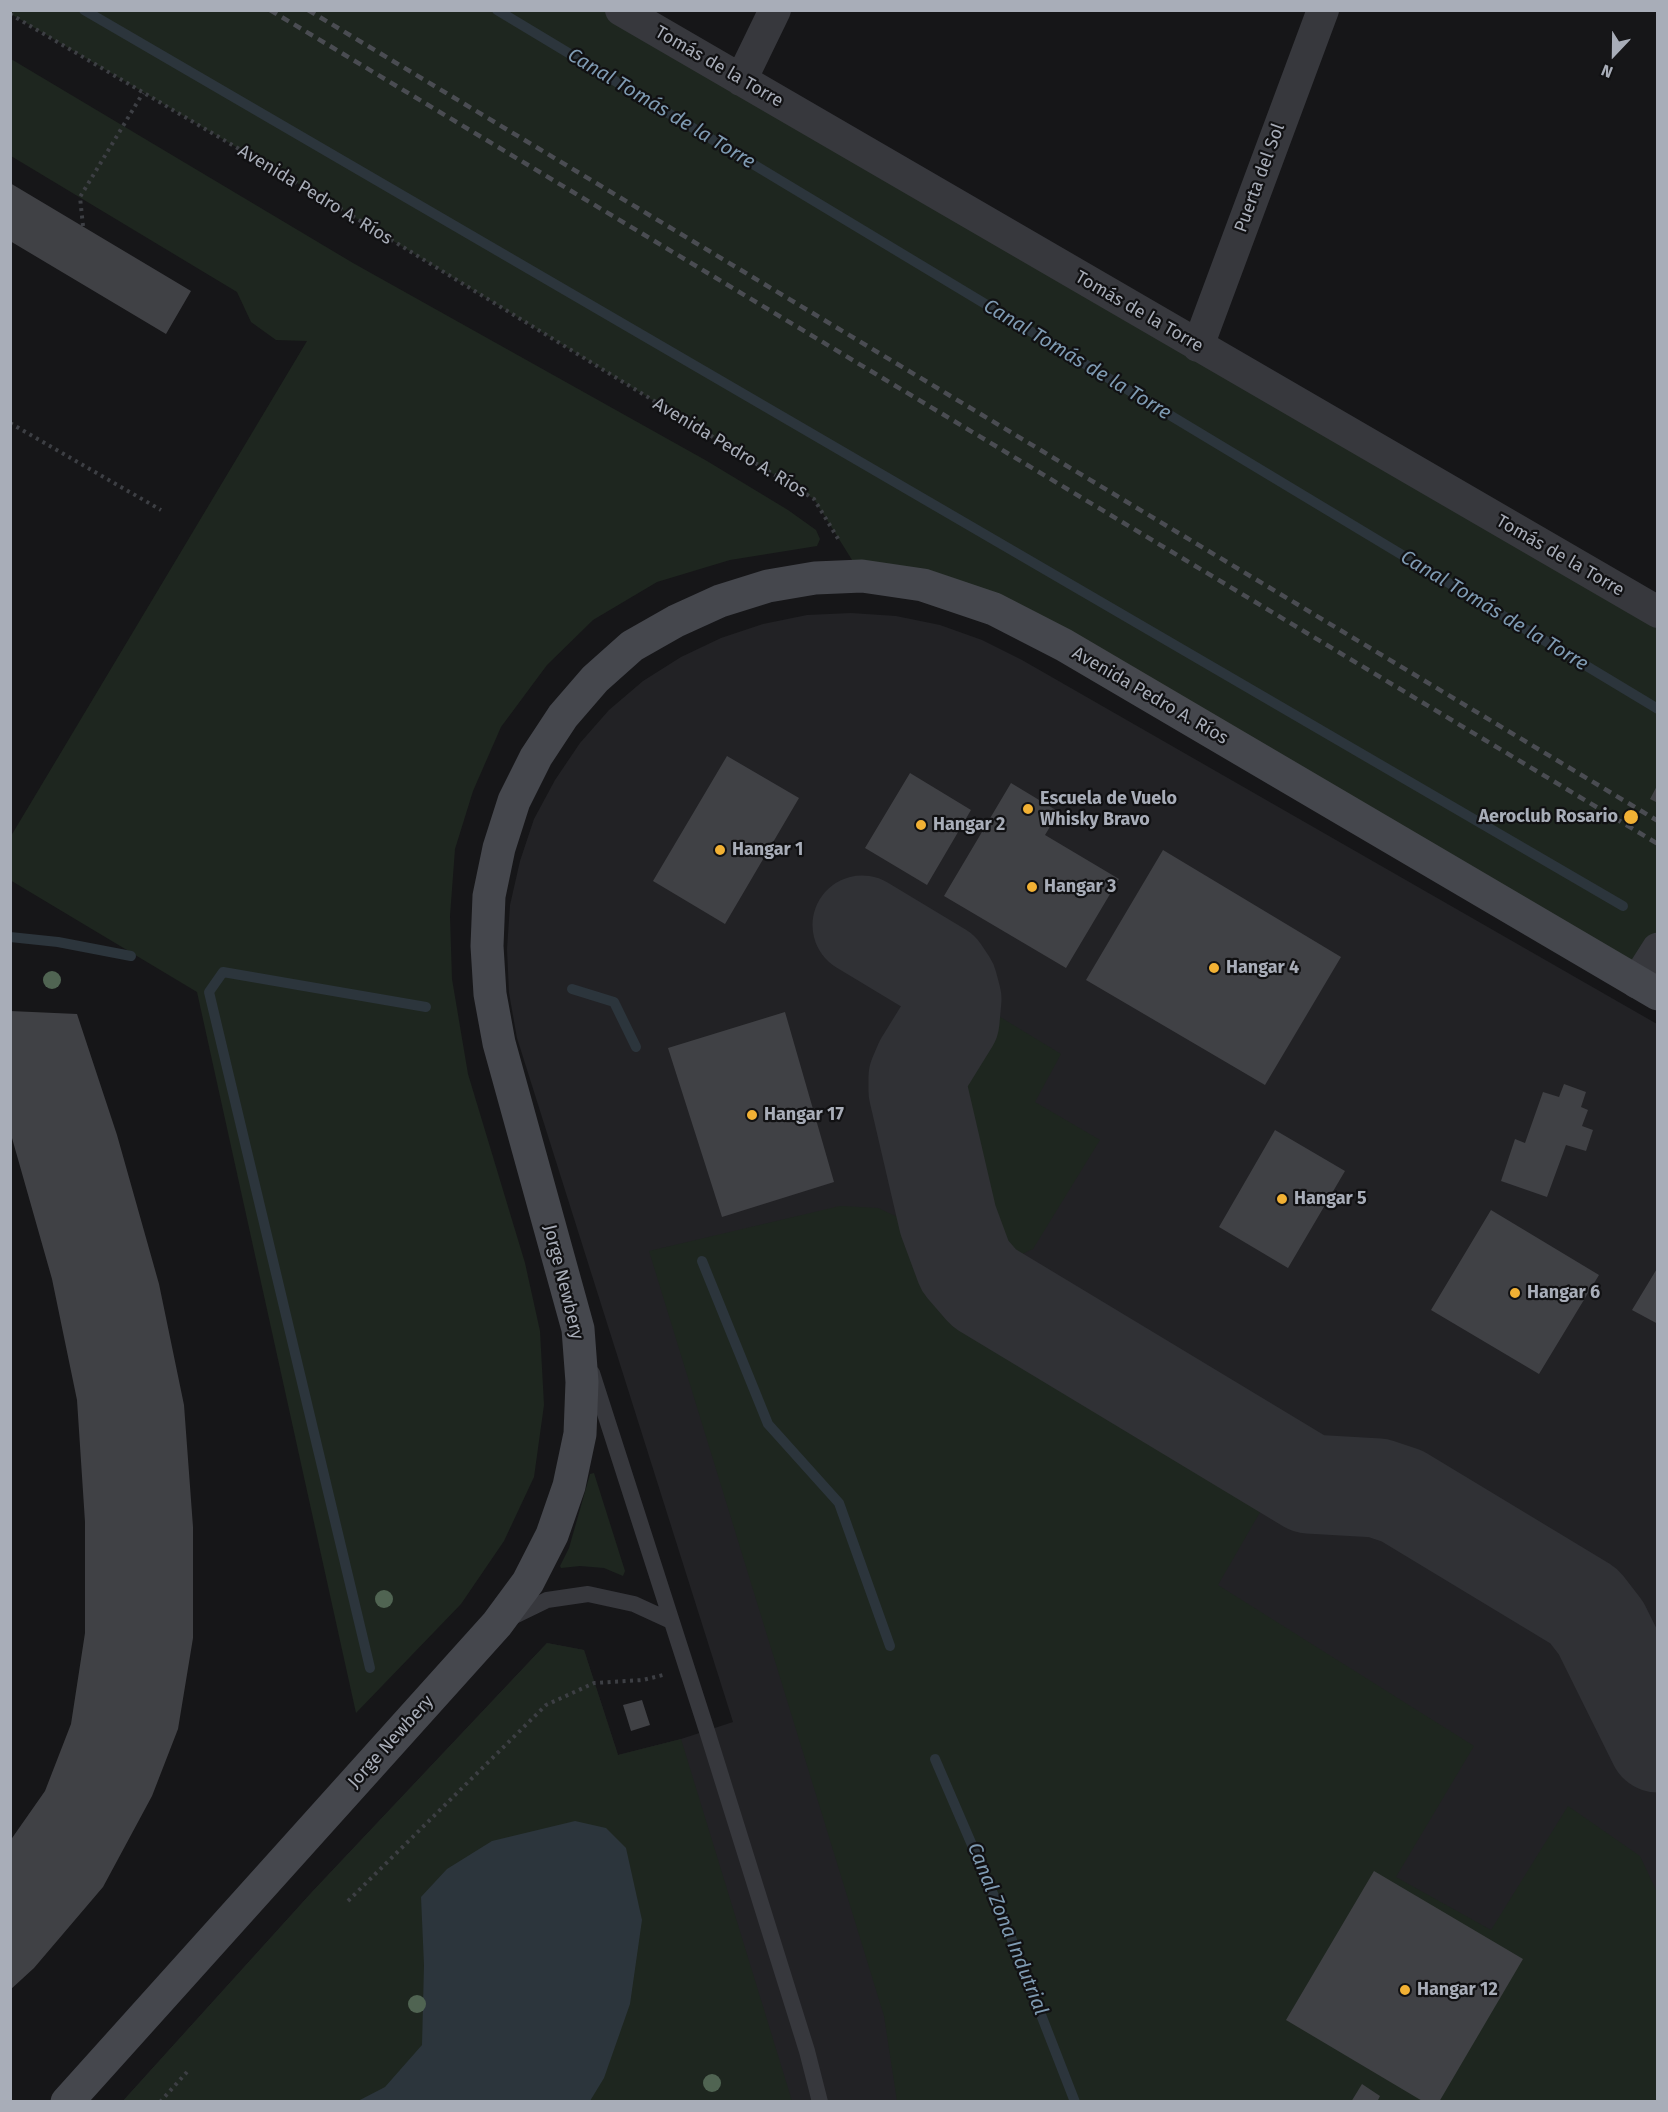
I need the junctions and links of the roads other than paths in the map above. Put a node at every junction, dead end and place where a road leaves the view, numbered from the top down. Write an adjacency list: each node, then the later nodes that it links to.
1 (621, 10): 4 (street, Tomás de la Torre)
2 (775, 10): 4 (street)
3 (1323, 10): 5 (street, Puerta del Sol)
4 (741, 80): 5 (street, Tomás de la Torre)
5 (1198, 346): 7 (street, Tomás de la Torre)
6 (862, 576): 9 (main road, Avenida Pedro A. Ríos); 10 (main road, Jorge Newbery)
7 (1658, 612)
8 (1658, 949): 9 (street)
9 (1647, 988)
10 (578, 1329): 11 (lane); 12 (main road, Jorge Newbery)
11 (671, 1621): 12 (lane); 14 (lane)
12 (496, 1624): 13 (main road, Jorge Newbery)
13 (66, 2102)
14 (820, 2102)

